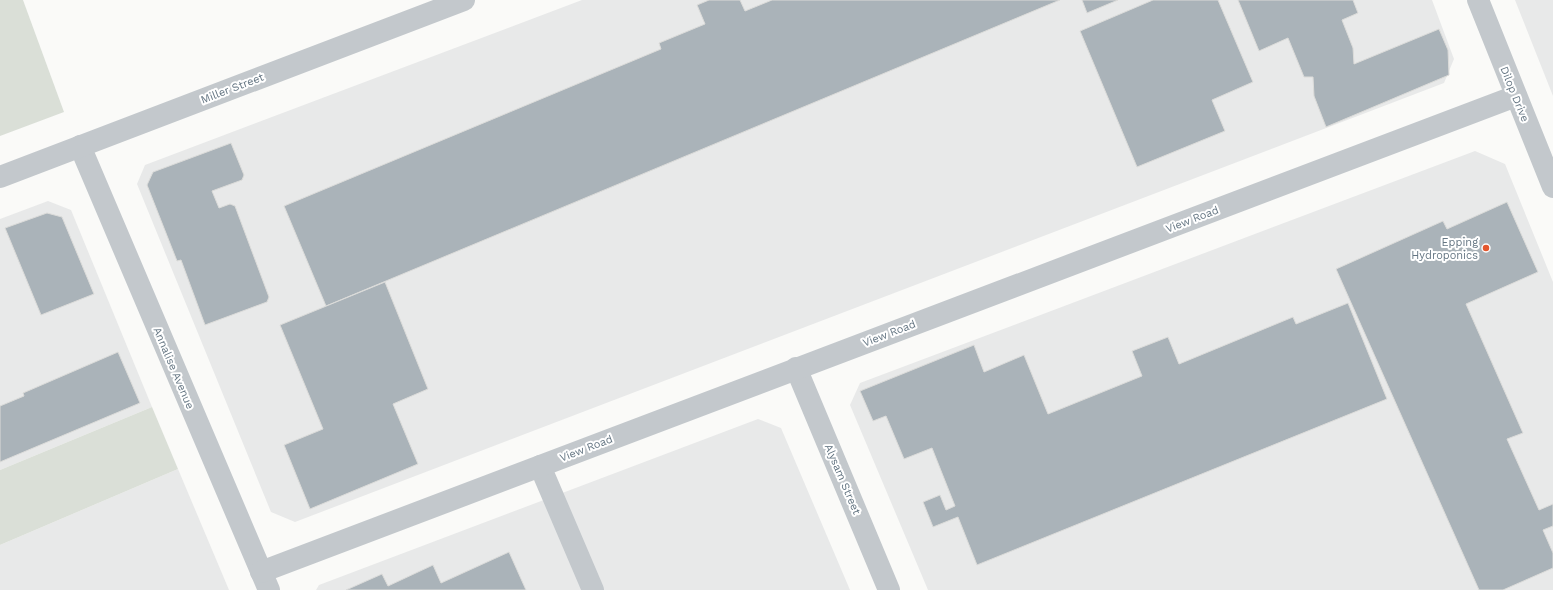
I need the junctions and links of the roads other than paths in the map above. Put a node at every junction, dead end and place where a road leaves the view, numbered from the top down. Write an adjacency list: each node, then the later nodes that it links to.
1 (464, 0): 4 (street, Miller Street)
2 (1478, 0): 3 (street, Dilop Drive)
3 (1516, 96): 6 (street, Dilop Drive); 7 (street, View Road)
4 (80, 146): 5 (street, Miller Street); 9 (street, Annalise Avenue)
5 (0, 177)
6 (1553, 187)
7 (796, 368): 8 (street, View Road); 11 (street, Alysam Street)
8 (540, 466): 9 (street, View Road); 10 (street)
9 (265, 581)
10 (593, 590)
11 (889, 590)

